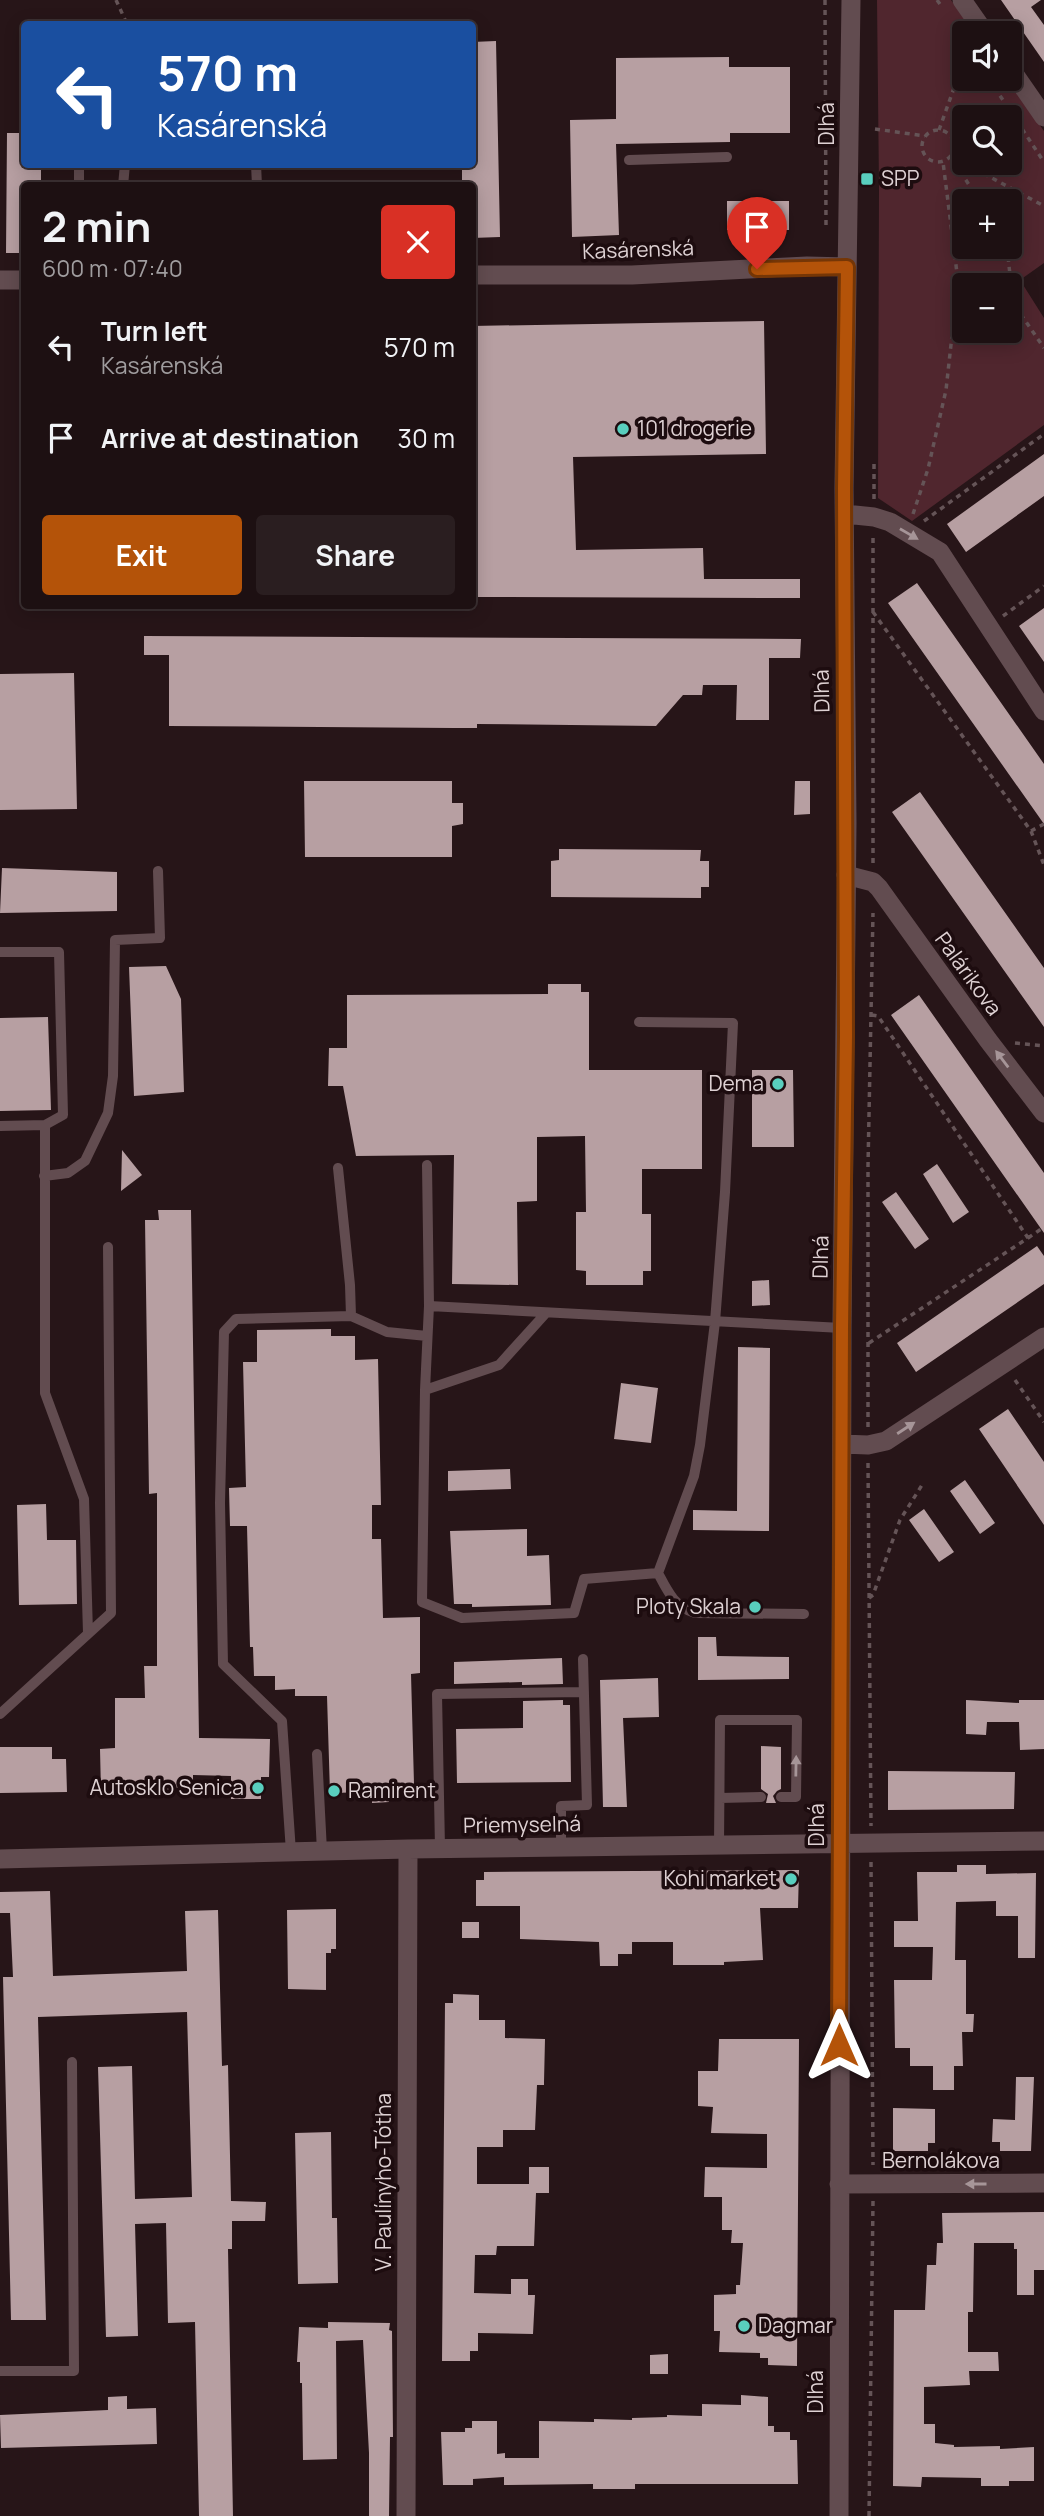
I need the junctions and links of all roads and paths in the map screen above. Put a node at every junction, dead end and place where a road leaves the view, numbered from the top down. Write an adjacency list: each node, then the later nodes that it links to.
1 (116, 0): 5 (path)
2 (825, 0): 21 (path)
3 (851, 0): 23 (street, Dlhá)
4 (962, 0): 6 (street)
5 (126, 21)
6 (977, 21)
7 (1022, 85): 10 (street)
8 (953, 91): 12 (path)
9 (997, 91): 18 (path)
10 (1044, 117)
11 (876, 129): 13 (path)
12 (939, 130): 13 (path); 14 (path)
13 (925, 136): 17 (path)
14 (951, 156): 17 (path); 19 (path); 20 (path)
15 (727, 158): 16 (lane)
16 (629, 160)
17 (943, 162): 32 (path)
18 (1044, 162)
19 (972, 189)
20 (1044, 206)
21 (826, 226)
22 (1008, 259): 27 (path)
23 (847, 267): 24 (street, Kasárenská); 30 (street, Dlhá)
24 (476, 275)
25 (0, 280): 26 (street)
26 (21, 280)
27 (1044, 348)
28 (1044, 434): 32 (path)
29 (874, 460): 31 (path)
30 (845, 514): 31 (street); 41 (street, Dlhá)
31 (874, 517): 32 (street); 34 (path)
32 (907, 533): 35 (street, one-way to 35)
33 (1044, 586): 35 (path)
34 (872, 610): 38 (path); 42 (path)
35 (990, 626): 36 (street)
36 (1044, 711)
37 (1044, 824): 38 (path)
38 (1031, 831): 39 (path)
39 (1044, 865)
40 (158, 871): 51 (lane)
41 (846, 875): 42 (street); 59 (street, Dlhá)
42 (873, 883): 44 (path); 46 (street, Palárikova, one-way to 42)
43 (0, 952): 47 (lane)
44 (872, 1015): 53 (path); 62 (path)
45 (639, 1023): 58 (lane)
46 (1044, 1113)
47 (44, 1125): 48 (lane); 51 (lane)
48 (0, 1126)
49 (427, 1165): 55 (lane)
50 (338, 1168): 57 (lane)
51 (44, 1176): 72 (lane)
52 (1044, 1227): 53 (path)
53 (1028, 1238): 62 (path)
54 (108, 1247): 72 (lane)
55 (429, 1306): 56 (lane); 60 (lane)
56 (546, 1313): 58 (lane); 64 (lane)
57 (351, 1316): 60 (lane); 88 (lane)
58 (715, 1322): 59 (lane); 69 (lane)
59 (842, 1328): 66 (street, Dlhá)
60 (427, 1336): 64 (lane)
61 (1044, 1337): 63 (street)
62 (869, 1343): 67 (path)
63 (1004, 1363): 65 (path); 67 (street, one-way to 63)
64 (425, 1390): 69 (lane)
65 (1044, 1422)
66 (842, 1444): 67 (street); 81 (street, Dlhá)
67 (868, 1445): 70 (path)
68 (922, 1485): 70 (path)
69 (658, 1573): 71 (lane)
70 (869, 1598): 82 (path)
71 (804, 1614)
72 (88, 1633): 75 (lane)
73 (583, 1659): 74 (lane)
74 (584, 1692): 84 (lane); 85 (lane)
75 (0, 1714)
76 (317, 1754): 87 (lane)
77 (761, 1797): 79 (lane)
78 (781, 1797): 79 (lane, one-way to 79)
79 (720, 1798): 83 (lane)
80 (1044, 1841): 82 (street, Priemyselná)
81 (840, 1844): 82 (street, Priemyselná); 83 (street, Priemyselná); 92 (street, Dlhá)
82 (871, 1844): 93 (path)
83 (719, 1846): 84 (street, Priemyselná)
84 (561, 1847): 85 (street, Priemyselná)
85 (440, 1848): 86 (street, Priemyselná)
86 (408, 1849): 87 (street, Priemyselná); 95 (street, V. Paulínyho-Tótha)
87 (322, 1851): 88 (street, Priemyselná)
88 (291, 1852): 89 (street, Priemyselná)
89 (0, 1859)
90 (72, 2062): 94 (lane)
91 (1044, 2183): 93 (street, Bernolákova, one-way to 93)
92 (839, 2184): 93 (street, Bernolákova); 96 (street, Dlhá)
93 (873, 2184): 97 (path)
94 (0, 2371)
95 (406, 2516)
96 (839, 2516)
97 (869, 2516)

